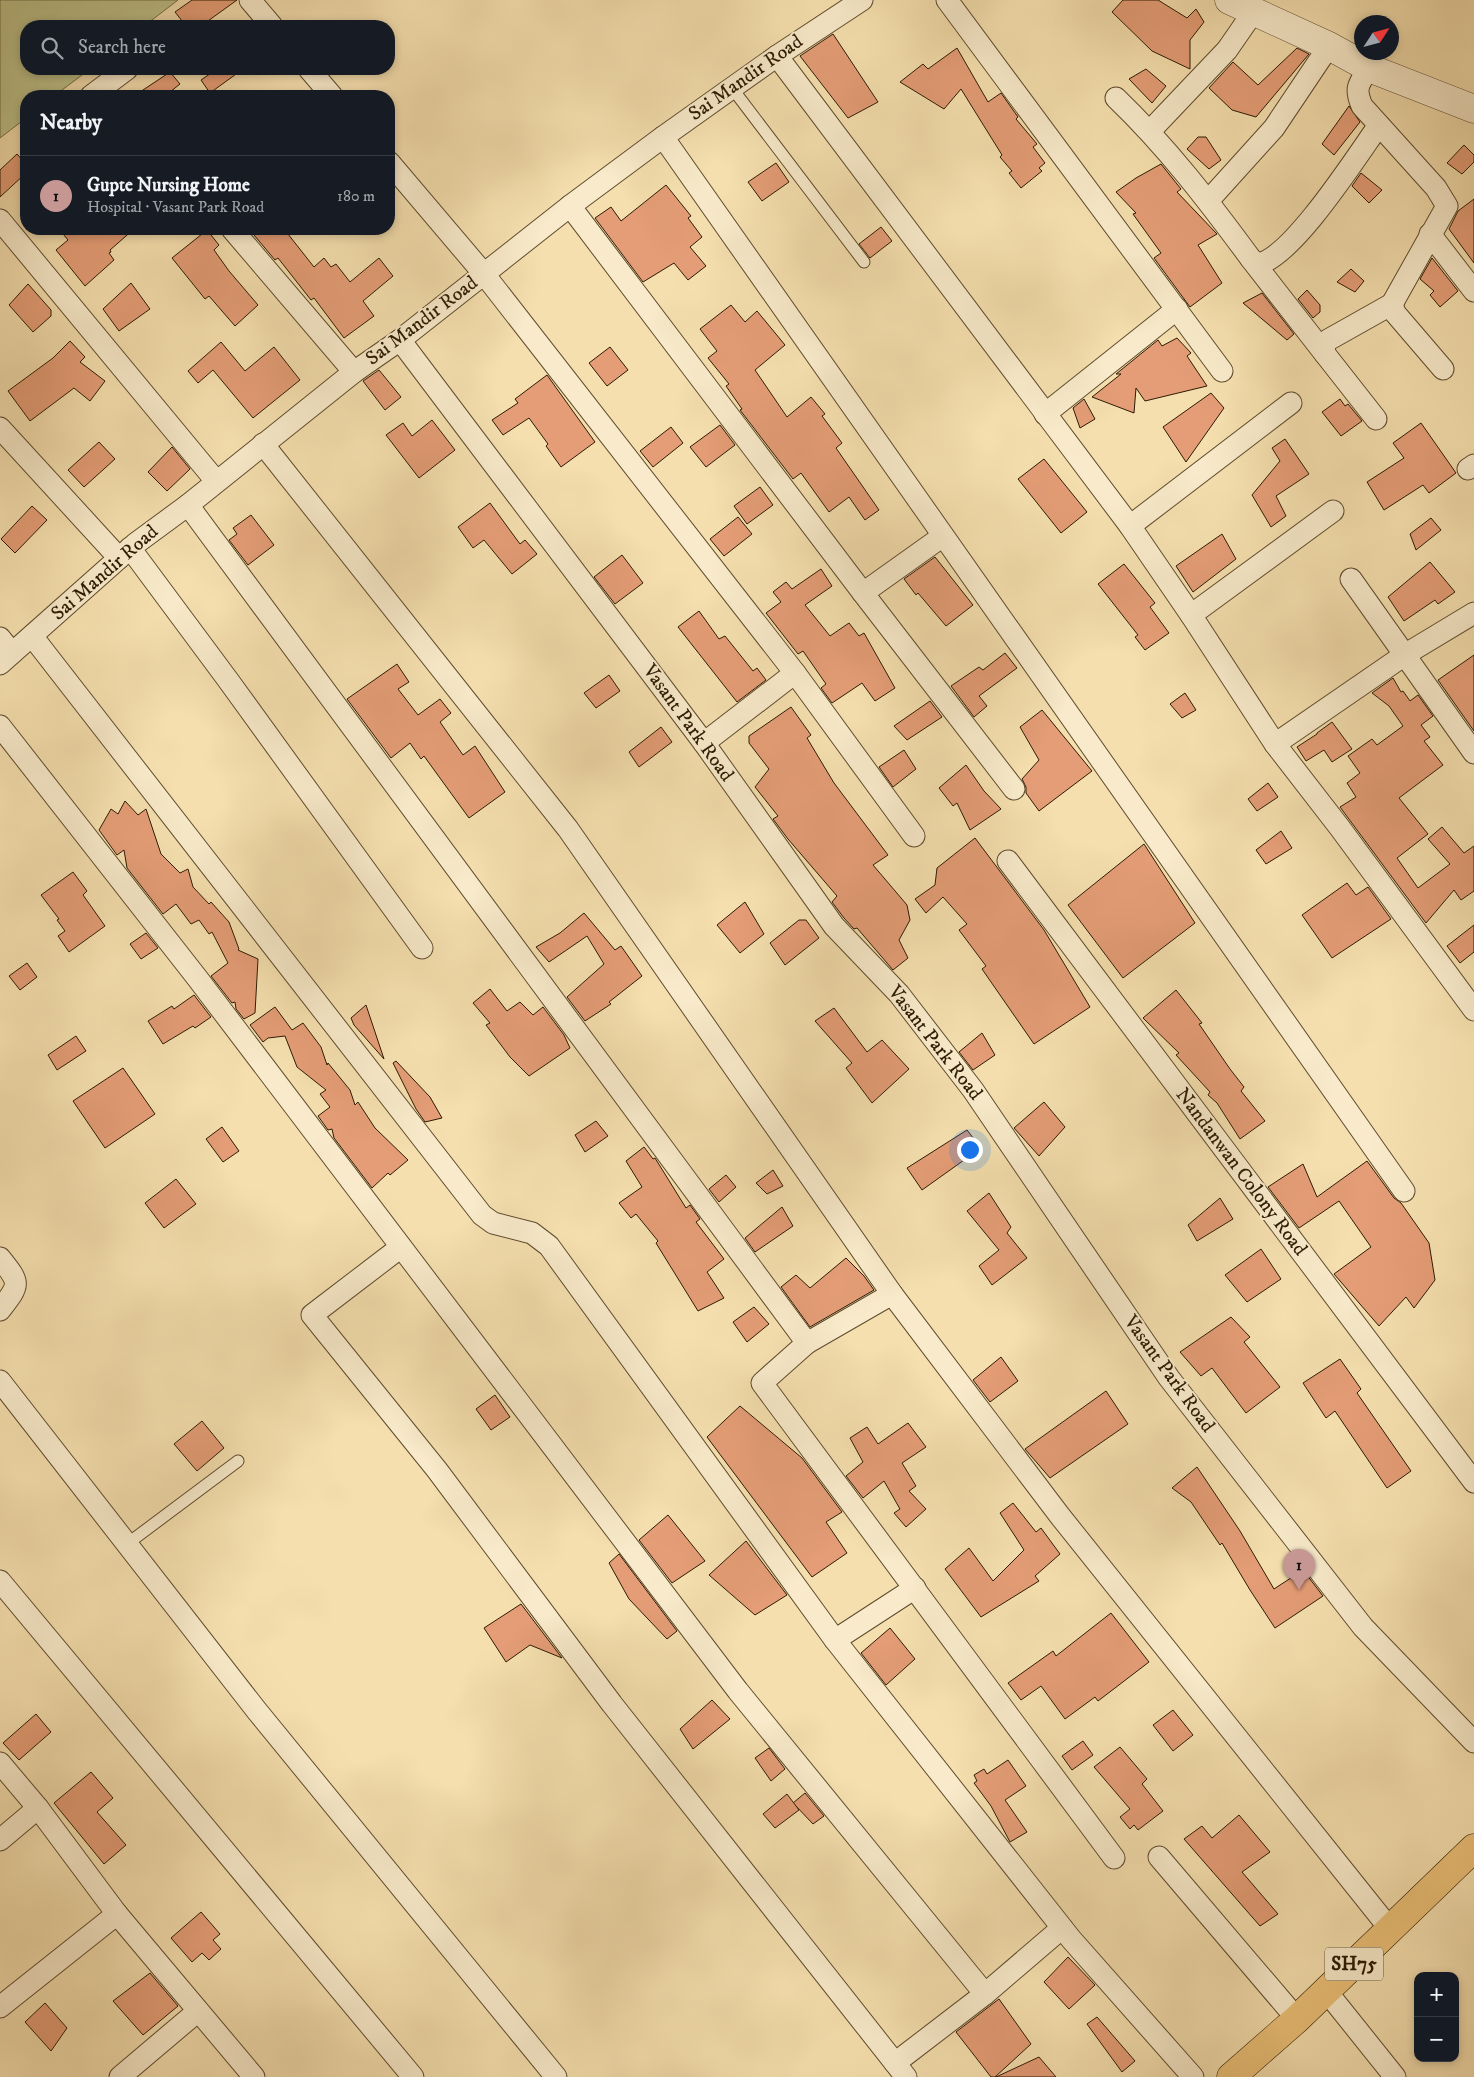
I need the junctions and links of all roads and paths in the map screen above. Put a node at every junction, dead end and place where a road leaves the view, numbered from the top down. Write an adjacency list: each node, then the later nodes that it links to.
1 (250, 0): 5 (street)
2 (862, 0): 7 (street, Sai Mandir Road)
3 (947, 0): 30 (street)
4 (1241, 5): 6 (street); 17 (street)
5 (267, 20)
6 (1329, 46): 8 (street); 20 (street)
7 (777, 56): 11 (street, Sai Mandir Road); 37 (street)
8 (1369, 68): 15 (street); 16 (street)
9 (123, 75): 12 (street)
10 (314, 75): 13 (street)
11 (732, 88): 18 (street, Sai Mandir Road); 26 (lane)
12 (114, 90)
13 (327, 90)
14 (1116, 98): 17 (street)
15 (1474, 109)
16 (1379, 125): 23 (street); 25 (street)
17 (1150, 131): 20 (street)
18 (662, 137): 21 (street, Sai Mandir Road); 45 (street)
19 (395, 169): 27 (street)
20 (1208, 202): 25 (street)
21 (570, 206): 27 (street, Sai Mandir Road); 48 (street)
22 (0, 220): 41 (street)
23 (1430, 234): 28 (street); 29 (street)
24 (237, 235): 34 (street)
25 (1251, 259): 32 (street)
26 (864, 262)
27 (484, 274): 31 (street, Sai Mandir Road); 54 (street)
28 (1474, 291)
29 (1392, 304): 32 (street); 33 (street)
30 (1177, 309): 35 (street); 37 (street)
31 (400, 340): 34 (street, Sai Mandir Road); 56 (street, Vasant Park Road)
32 (1326, 354): 38 (street)
33 (1443, 369)
34 (354, 372): 40 (street, Sai Mandir Road)
35 (1222, 372)
36 (1291, 403): 44 (street)
37 (1045, 414): 44 (street)
38 (1376, 418)
39 (0, 428): 46 (street)
40 (263, 444): 41 (street, Sai Mandir Road); 67 (street)
41 (216, 481): 42 (street, Sai Mandir Road)
42 (188, 505): 46 (street, Sai Mandir Road); 69 (street)
43 (1333, 512): 50 (street)
44 (1130, 526): 50 (street)
45 (943, 536): 48 (street); 64 (street)
46 (124, 553): 51 (street, Sai Mandir Road); 62 (street)
47 (1351, 579): 53 (street)
48 (863, 593): 59 (street)
49 (1474, 613): 53 (street)
50 (1192, 614): 57 (street)
51 (32, 636): 52 (street, Sai Mandir Road); 76 (street)
52 (4, 652)
53 (1406, 654): 57 (street); 58 (street)
54 (795, 672): 56 (street); 60 (street)
55 (0, 726): 65 (street)
56 (704, 743): 77 (street, Vasant Park Road)
57 (1275, 744): 63 (street)
58 (1474, 753)
59 (1014, 789)
60 (914, 836)
61 (1008, 861): 72 (street, Nandanwan Colony Road)
62 (422, 948)
63 (1474, 1010)
64 (1404, 1192)
65 (401, 1247): 88 (street); 92 (street)
66 (0, 1258): 68 (street)
67 (892, 1294): 69 (street); 86 (street)
68 (0, 1310)
69 (807, 1343): 75 (street)
70 (0, 1381): 73 (street)
71 (238, 1461): 73 (lane)
72 (1474, 1482)
73 (127, 1544): 97 (street)
74 (0, 1581): 96 (street)
75 (915, 1588): 76 (street); 83 (street)
76 (835, 1640): 85 (street)
77 (1474, 1742)
78 (0, 1763): 79 (street)
79 (38, 1808): 80 (street); 84 (street)
80 (0, 1840)
81 (1474, 1848): 86 (main road, SH75)
82 (1159, 1857): 91 (street)
83 (1114, 1858)
84 (117, 1914): 89 (street); 90 (street)
85 (1062, 1928): 88 (street); 98 (street)
86 (1390, 1929): 87 (main road, SH75)
87 (1325, 1992): 91 (main road, SH75); 99 (street)
88 (985, 1994): 92 (street)
89 (0, 2007)
90 (198, 2011): 94 (street); 95 (street)
91 (1297, 2019): 93 (main road, SH75)
92 (901, 2070)
93 (1238, 2074)
94 (120, 2077)
95 (254, 2077)
96 (413, 2077)
97 (556, 2077)
98 (1193, 2077)
99 (1396, 2077)

